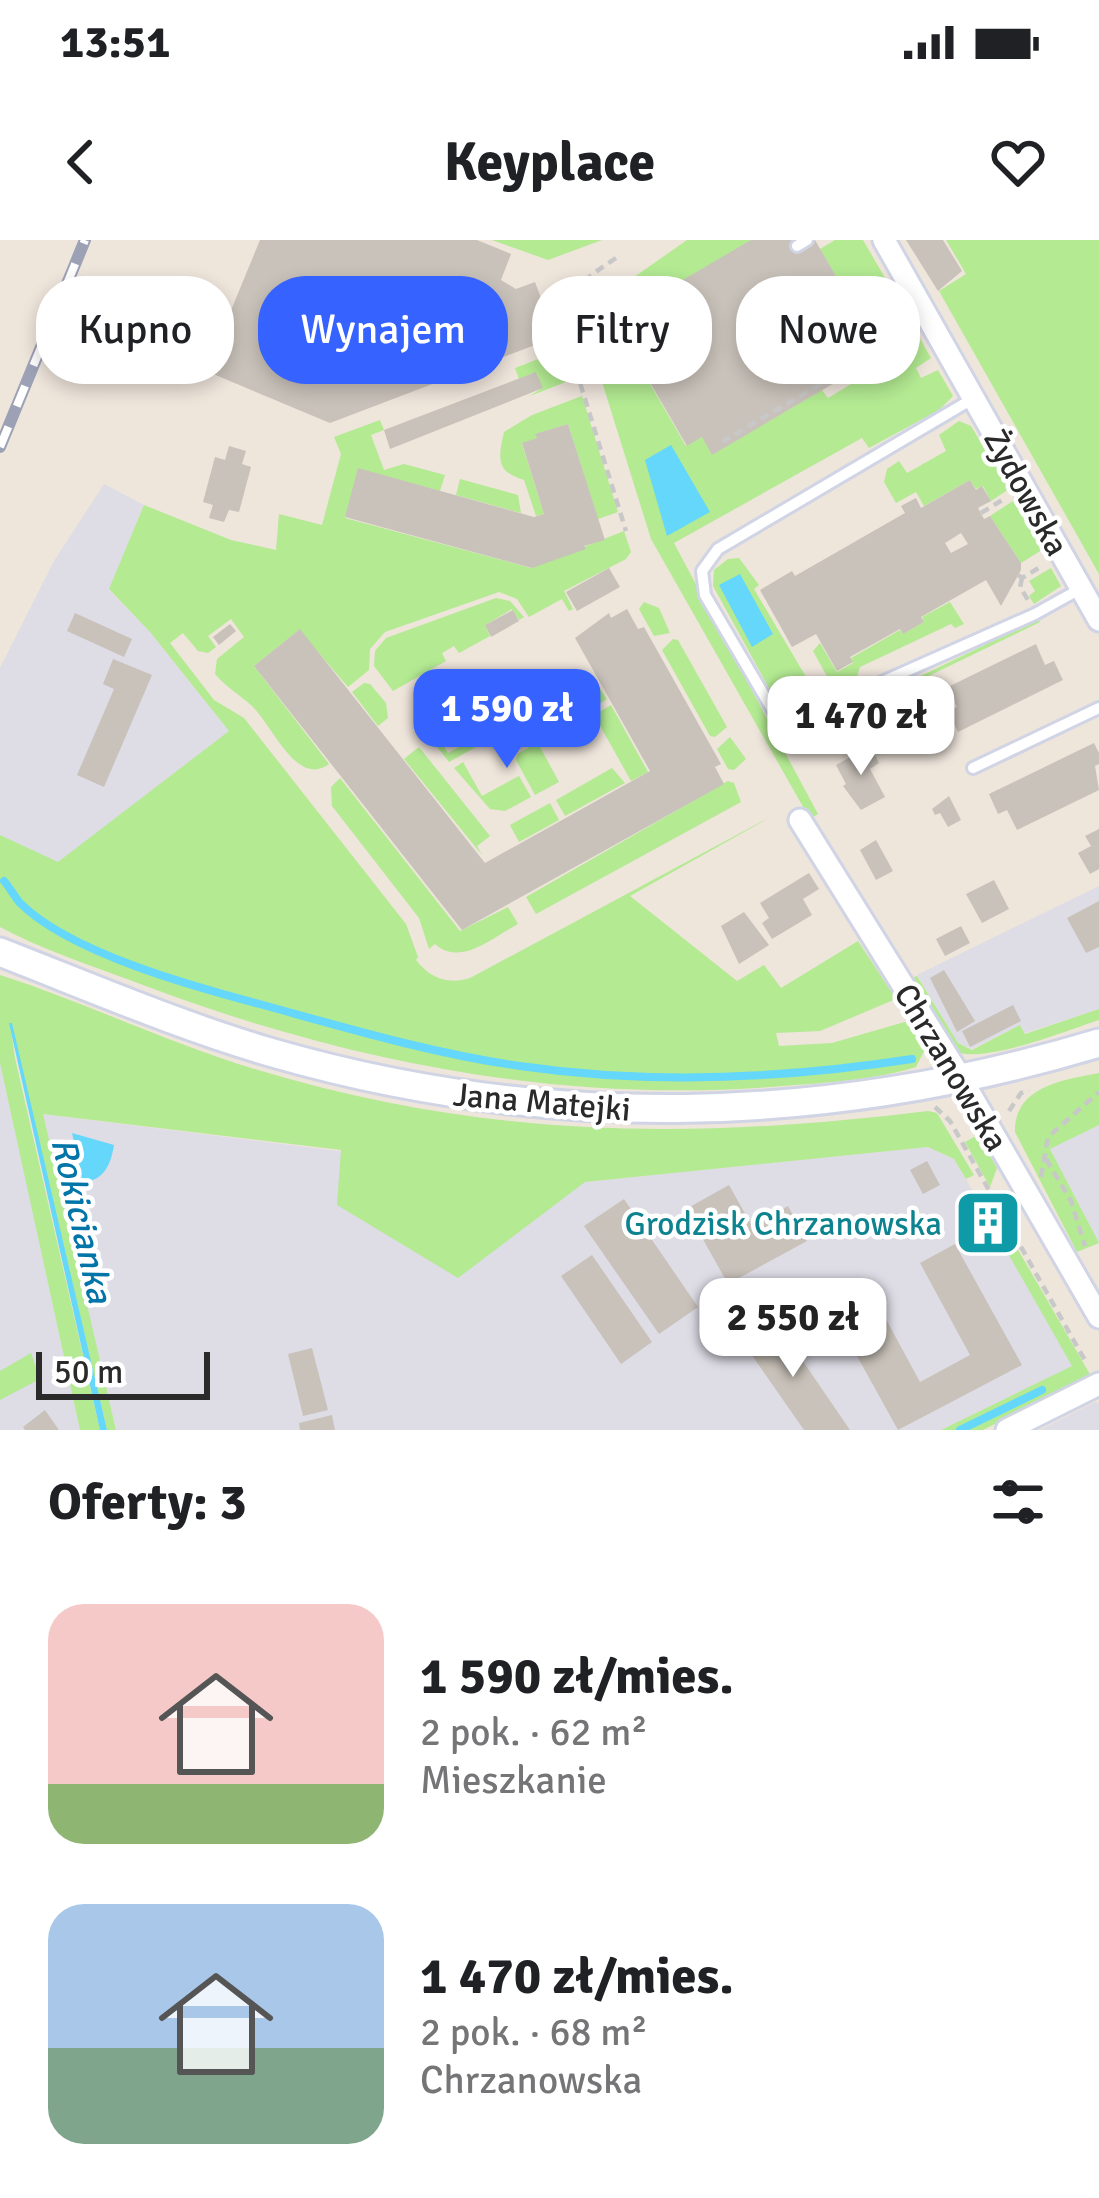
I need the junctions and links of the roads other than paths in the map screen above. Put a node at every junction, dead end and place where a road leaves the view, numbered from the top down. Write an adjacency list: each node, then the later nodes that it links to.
1 (884, 240): 2 (street, Żydowska)
2 (905, 276)
3 (920, 301): 4 (street, Żydowska)
4 (974, 398): 5 (street, Żydowska); 5 (lane)
5 (1081, 588): 6 (street, Żydowska)
6 (1099, 620)
7 (1099, 708): 8 (lane)
8 (973, 768)
9 (800, 820): 12 (street, Chrzanowska)
10 (0, 952): 12 (street, Jana Matejki)
11 (1099, 1043): 12 (street, Jana Matejki)
12 (962, 1080): 13 (street, Chrzanowska)
13 (1099, 1317)
14 (1097, 1378): 15 (street)
15 (1007, 1430)

